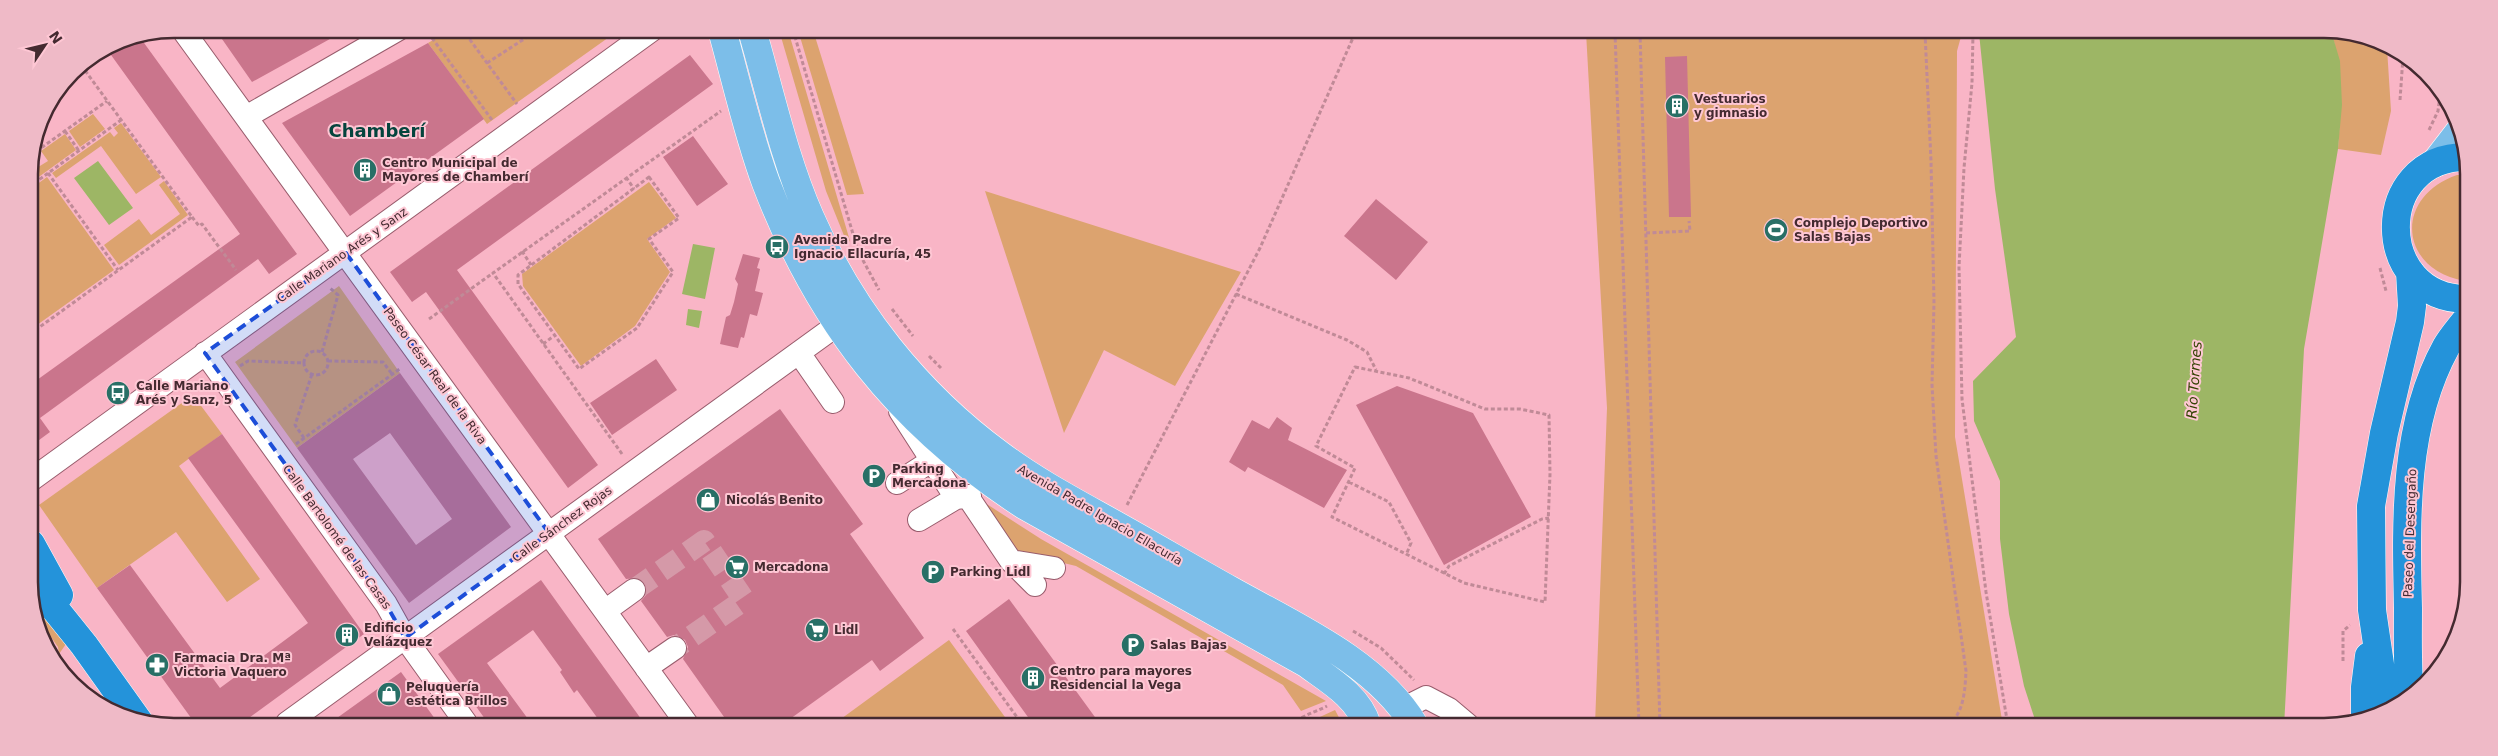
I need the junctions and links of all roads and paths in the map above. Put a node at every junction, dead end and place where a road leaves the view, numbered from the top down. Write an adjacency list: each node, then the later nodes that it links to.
1 (188, 37): 23 (street, Paseo César Real de la Riva)
2 (385, 37): 23 (street)
3 (468, 37): 15 (path)
4 (527, 37): 15 (path)
5 (642, 37): 41 (street, Calle Mariano Arés y Sanz)
6 (724, 37): 55 (main road)
7 (754, 37): 87 (main road, Avenida Padre Ignacio Ellacuría)
8 (795, 37): 49 (path)
9 (1353, 37): 50 (path)
10 (1615, 37): 117 (path)
11 (1640, 37): 39 (path)
12 (1925, 37): 119 (path)
13 (1973, 37): 120 (path)
14 (432, 38): 26 (path)
15 (487, 63): 20 (path)
16 (2403, 63): 18 (path)
17 (85, 70): 19 (path)
18 (2400, 100)
19 (107, 101): 24 (path); 28 (path)
20 (519, 106)
21 (721, 110): 34 (path)
22 (2438, 111): 25 (path)
23 (246, 117): 41 (street, Paseo César Real de la Riva)
24 (121, 120): 30 (path); 37 (path)
25 (2449, 120)
26 (495, 124)
27 (2450, 124): 32 (main road)
28 (65, 131): 29 (path); 30 (path)
29 (40, 150)
30 (79, 150): 33 (path)
31 (2459, 157): 32 (highway)
32 (2435, 163): 45 (highway)
33 (48, 173): 35 (path); 43 (path)
34 (626, 177): 36 (path); 40 (path)
35 (38, 180)
36 (634, 189): 42 (path); 58 (path)
37 (192, 217): 43 (path); 44 (path)
38 (1689, 221): 39 (path)
39 (1646, 233): 118 (path)
40 (522, 251): 42 (path); 46 (path)
41 (346, 253): 62 (street, Calle Mariano Arés y Sanz); 88 (street, Paseo César Real de la Riva)
42 (531, 264): 58 (path)
43 (118, 270): 56 (path)
44 (236, 270)
45 (2410, 272): 52 (highway); 98 (highway)
46 (492, 274): 54 (path); 60 (path)
47 (330, 288): 51 (path)
48 (344, 290): 51 (path)
49 (881, 294)
50 (1236, 294): 71 (path); 87 (path)
51 (338, 295): 61 (path)
52 (2460, 298)
53 (886, 302): 59 (path)
54 (428, 320)
55 (837, 325): 63 (street, Calle Sánchez Rojas); 75 (main road)
56 (38, 328)
57 (2460, 328): 104 (highway, Paseo del Desengaño)
58 (555, 335): 60 (path)
59 (915, 339)
60 (543, 344): 79 (path)
61 (322, 352): 67 (path); 68 (path)
62 (205, 353): 81 (street, Calle Mariano Arés y Sanz); 100 (street, Calle Bartolomé de las Casas)
63 (799, 353): 76 (street); 88 (street, Calle Sánchez Rojas)
64 (927, 354): 74 (path)
65 (244, 356): 66 (path)
66 (248, 361): 68 (path); 70 (path)
67 (328, 361): 72 (path); 73 (path)
68 (305, 363): 72 (path)
69 (401, 368): 73 (path)
70 (236, 370)
71 (1376, 370): 82 (path); 85 (path)
72 (312, 374): 77 (path)
73 (392, 374): 77 (path)
74 (948, 375)
75 (888, 391): 80 (street); 84 (main road)
76 (833, 402)
77 (304, 438): 78 (path)
78 (291, 447)
79 (622, 454)
80 (931, 461): 83 (street); 84 (street)
81 (37, 475)
82 (1349, 482): 89 (path); 89 (path)
83 (897, 483)
84 (971, 493): 86 (street); 91 (street); 115 (main road)
85 (1548, 518): 93 (path); 93 (path)
86 (919, 520)
87 (1115, 524): 109 (main road, Avenida Padre Ignacio Ellacuría)
88 (548, 533): 97 (street, Paseo César Real de la Riva); 100 (street, Calle Sánchez Rojas)
89 (1406, 555): 93 (path)
90 (37, 556): 101 (highway)
91 (1011, 561): 92 (street); 94 (street)
92 (1054, 568)
93 (1444, 574)
94 (1035, 585)
95 (38, 587): 101 (highway)
96 (634, 590): 97 (street)
97 (605, 611): 103 (street, Paseo César Real de la Riva)
98 (2373, 622): 106 (highway); 108 (highway)
99 (953, 629): 113 (path)
100 (406, 638): 110 (street, Calle Sánchez Rojas); 111 (street, Calle Bartolomé de las Casas)
101 (84, 645): 107 (highway)
102 (675, 648): 103 (street)
103 (646, 668): 112 (street, Paseo César Real de la Riva)
104 (2410, 688)
105 (1336, 702): 114 (path)
106 (2384, 704)
107 (130, 711)
108 (2365, 712)
109 (1409, 717): 116 (street)
110 (294, 718)
111 (462, 718)
112 (683, 718)
113 (1018, 718)
114 (1299, 718)
115 (1365, 718)
116 (1460, 718)
117 (1638, 718)
118 (1660, 718)
119 (1954, 718)
120 (2007, 718)

